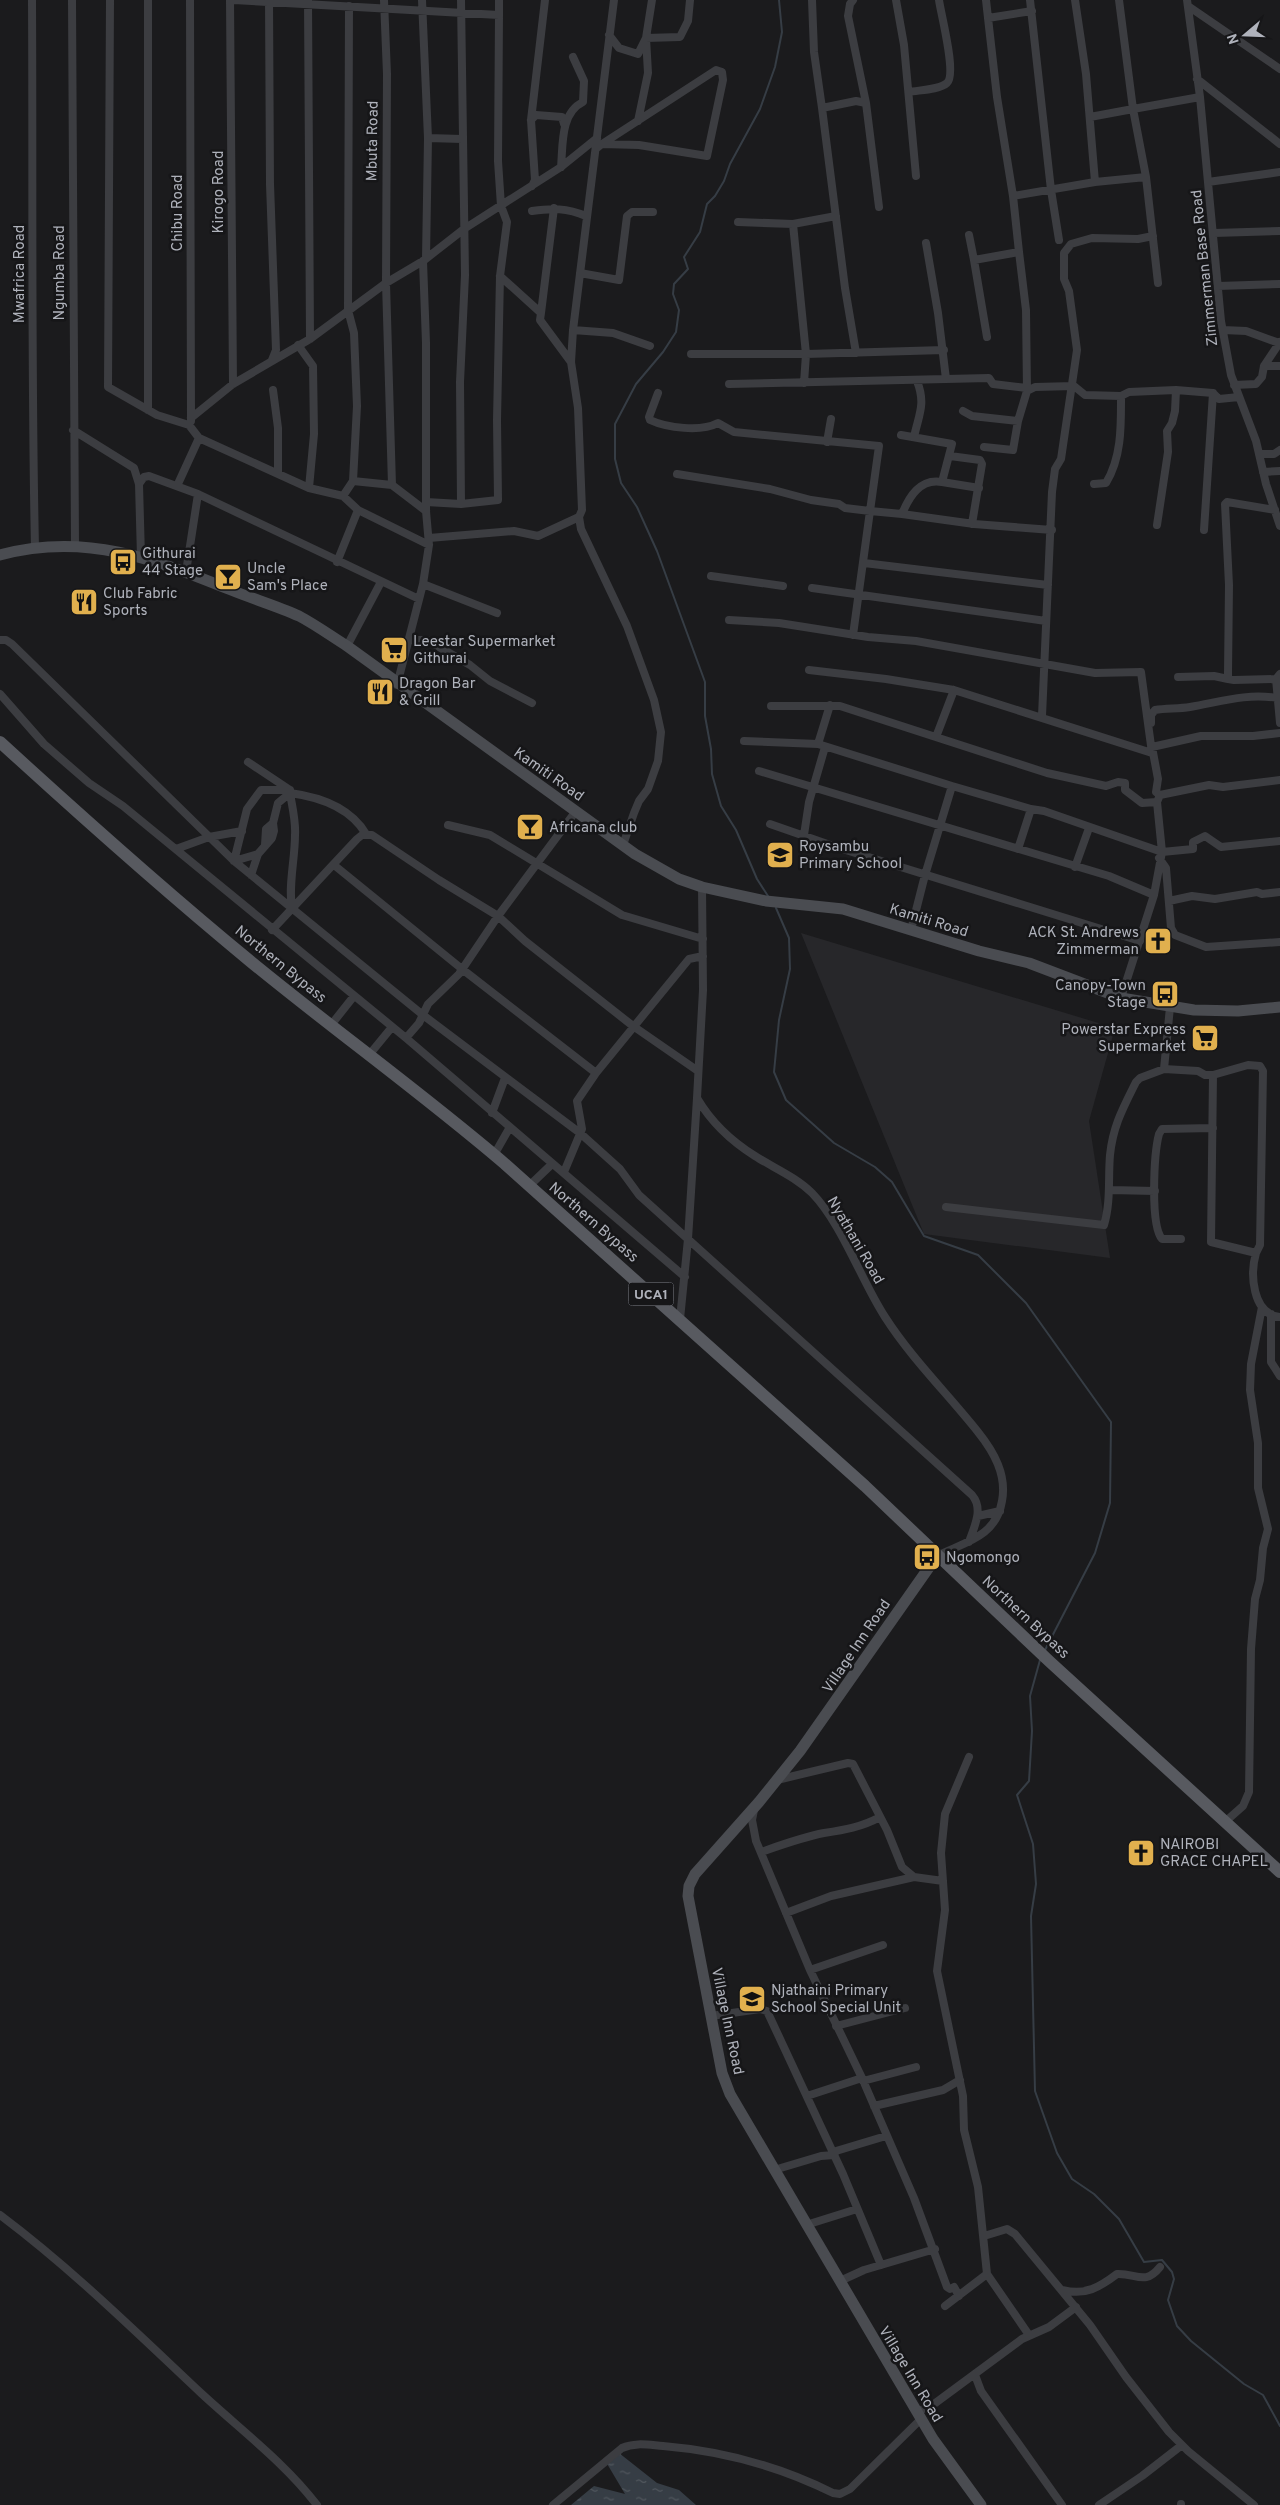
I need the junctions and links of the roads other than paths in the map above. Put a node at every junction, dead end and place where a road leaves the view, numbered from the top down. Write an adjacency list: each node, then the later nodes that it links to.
1 (32, 0): 158 (street, Mwafrica Road)
2 (72, 0): 120 (street, Ngumba Road)
3 (110, 0): 115 (street)
4 (148, 0): 115 (street)
5 (190, 0): 119 (street, Chibu Road)
6 (232, 0): 7 (street); 104 (street, Kirogo Road)
7 (269, 0): 23 (street); 97 (street)
8 (422, 0): 27 (street)
9 (461, 0): 29 (street)
10 (499, 0): 30 (street)
11 (545, 0): 43 (street)
12 (614, 0): 32 (street)
13 (652, 0): 33 (street)
14 (690, 0): 33 (street)
15 (812, 0): 40 (street)
16 (896, 0): 37 (street)
17 (939, 0): 37 (street)
18 (986, 0): 31 (street)
19 (1030, 0): 28 (street)
20 (1075, 0): 42 (street)
21 (1119, 0): 41 (street)
22 (851, 1): 39 (street)
23 (308, 2): 25 (street); 89 (street)
24 (1187, 3): 35 (street); 36 (street, Zimmerman Base Road)
25 (344, 4): 26 (street); 84 (street)
26 (383, 4): 27 (street); 80 (street, Mbuta Road)
27 (422, 11): 29 (street); 46 (street)
28 (1032, 11): 31 (street); 57 (street)
29 (460, 12): 30 (street); 47 (street)
30 (499, 15): 59 (street)
31 (988, 18): 58 (street)
32 (610, 35): 33 (street); 48 (street)
33 (646, 38): 44 (street)
34 (573, 57): 45 (street)
35 (1280, 69)
36 (1197, 79): 38 (street, Zimmerman Base Road); 49 (street)
37 (909, 92): 52 (street)
38 (1200, 97): 41 (street); 55 (street, Zimmerman Base Road)
39 (866, 103): 40 (street); 61 (street)
40 (822, 108): 65 (street)
41 (1133, 109): 42 (street); 53 (street)
42 (1090, 117): 54 (street)
43 (531, 120): 45 (street); 56 (street)
44 (638, 121): 48 (street); 48 (street)
45 (564, 124): 50 (street)
46 (428, 138): 47 (street); 76 (street)
47 (462, 139): 68 (street)
48 (599, 143): 50 (street); 64 (street)
49 (1280, 144)
50 (561, 167): 56 (street)
51 (1280, 172): 55 (street)
52 (916, 176)
53 (1146, 177): 54 (street); 72 (street)
54 (1095, 182): 57 (street)
55 (1208, 182): 70 (street, Zimmerman Base Road)
56 (531, 187): 59 (street)
57 (1051, 190): 58 (street); 73 (street)
58 (1012, 196): 75 (street)
59 (501, 206): 68 (street); 79 (street)
60 (554, 208): 62 (street); 64 (street); 85 (street)
61 (879, 208)
62 (532, 211)
63 (653, 212): 78 (street)
64 (586, 216): 78 (street)
65 (836, 216): 67 (street); 94 (street)
66 (738, 222): 67 (street)
67 (793, 224): 96 (street)
68 (464, 229): 76 (street); 144 (street)
69 (1280, 231): 70 (street)
70 (1214, 233): 83 (street, Zimmerman Base Road)
71 (969, 235): 77 (street)
72 (1153, 236): 81 (street); 107 (street)
73 (1059, 240)
74 (926, 243): 93 (street)
75 (1019, 252): 77 (street); 108 (street)
76 (425, 259): 80 (street); 143 (street)
77 (974, 260): 88 (street)
78 (580, 273): 86 (street)
79 (500, 276): 85 (street); 144 (street)
80 (386, 283): 84 (street); 137 (street, Mbuta Road)
81 (1158, 283)
82 (1280, 284): 83 (street)
83 (1218, 286): 87 (street, Zimmerman Base Road)
84 (348, 310): 89 (street); 133 (street)
85 (542, 313): 98 (street)
86 (573, 330): 92 (street); 98 (street)
87 (1223, 330): 90 (street); 106 (street, Zimmerman Base Road)
88 (987, 337)
89 (310, 339): 91 (street)
90 (1279, 342): 99 (street)
91 (298, 345): 97 (street); 139 (street)
92 (650, 346)
93 (944, 350): 94 (street); 101 (street)
94 (856, 353): 96 (street)
95 (691, 354): 96 (street)
96 (806, 354): 103 (street)
97 (272, 360): 104 (street)
98 (571, 362): 150 (street)
99 (1264, 366): 100 (street); 106 (street)
100 (1280, 366)
101 (946, 379): 102 (street); 108 (street)
102 (917, 381): 103 (street); 122 (street)
103 (804, 383): 105 (street)
104 (233, 384): 119 (street)
105 (729, 384)
106 (1234, 385): 114 (street, Zimmerman Base Road)
107 (1074, 386): 108 (street); 113 (street); 154 (street)
108 (1027, 389): 118 (street)
109 (273, 390): 131 (street)
110 (1176, 390): 112 (street); 113 (street); 152 (street)
111 (658, 393): 124 (street)
112 (1213, 393): 114 (street); 155 (street)
113 (1121, 396): 136 (street)
114 (1239, 397): 127 (street, Zimmerman Base Road)
115 (148, 410): 119 (street)
116 (963, 411): 118 (street)
117 (831, 418): 124 (street)
118 (1018, 421): 125 (street)
119 (190, 422): 123 (street)
120 (72, 430): 135 (street); 157 (street, Ngumba Road)
121 (901, 434): 122 (street)
122 (914, 437): 128 (street)
123 (199, 438): 131 (street); 138 (street)
124 (827, 442): 147 (street)
125 (984, 447)
126 (1280, 450): 127 (street)
127 (1259, 454): 130 (street, Zimmerman Base Road)
128 (950, 456): 134 (street); 140 (street)
129 (1280, 471): 130 (street)
130 (1263, 472): 146 (street, Zimmerman Base Road)
131 (278, 473): 139 (street)
132 (677, 474): 147 (street)
133 (353, 481): 137 (street); 142 (street)
134 (942, 482): 140 (street); 149 (street)
135 (139, 484): 138 (street); 160 (street)
136 (1094, 484)
137 (392, 485): 148 (street)
138 (177, 486): 141 (street)
139 (309, 488): 142 (street)
140 (979, 488): 151 (street)
141 (198, 494): 161 (street); 163 (street)
142 (343, 496): 145 (street)
143 (426, 502): 144 (street); 148 (street)
144 (461, 504)
145 (358, 510): 156 (street); 161 (street)
146 (1275, 510): 153 (street, Zimmerman Base Road); 183 (street)
147 (870, 511): 149 (street); 162 (street)
148 (426, 512): 156 (street)
149 (902, 514): 151 (street)
150 (579, 517): 156 (street); 217 (street)
151 (972, 524): 154 (street)
152 (1158, 525)
153 (1280, 526)
154 (1052, 530): 167 (street)
155 (1204, 530)
156 (429, 541): 166 (street)
157 (75, 546): 158 (main road, Kamiti Road); 160 (main road, Kamiti Road)
158 (35, 548): 159 (main road, Kamiti Road)
159 (0, 555)
160 (141, 557): 163 (main road, Kamiti Road)
161 (337, 562): 165 (street)
162 (864, 563): 167 (street); 170 (street)
163 (186, 572): 178 (main road, Kamiti Road)
164 (711, 576): 168 (street)
165 (381, 582): 171 (street); 178 (street)
166 (423, 584): 171 (street); 172 (street)
167 (1048, 585): 174 (street)
168 (783, 586)
169 (812, 588): 170 (street)
170 (859, 596): 174 (street); 175 (street)
171 (419, 599): 177 (street)
172 (497, 613)
173 (729, 620): 175 (street)
174 (1046, 621): 179 (street)
175 (853, 635): 179 (street)
176 (0, 640): 215 (street)
177 (410, 640): 184 (street); 188 (street)
178 (347, 646): 184 (main road, Kamiti Road)
179 (1044, 666): 191 (street); 198 (street)
180 (808, 670): 185 (street)
181 (1178, 677): 183 (street)
182 (1278, 677): 183 (street); 187 (street)
183 (1228, 679)
184 (397, 685): 207 (main road, Kamiti Road)
185 (954, 690): 191 (street); 194 (street)
186 (0, 694): 218 (street)
187 (1277, 698): 192 (street); 198 (street)
188 (532, 703)
189 (830, 705): 190 (street); 194 (street); 197 (street)
190 (771, 706)
191 (1042, 716): 198 (street)
192 (1280, 723)
193 (1280, 734): 198 (street)
194 (936, 738): 205 (street)
195 (744, 741): 197 (street)
196 (0, 742): 246 (main road, Northern Bypass / UCA1)
197 (821, 746): 202 (street); 203 (street)
198 (1152, 750): 205 (street)
199 (248, 762): 204 (street)
200 (759, 771): 202 (street)
201 (1280, 780): 205 (street)
202 (813, 786): 210 (street); 214 (street)
203 (952, 786): 206 (street); 210 (street)
204 (290, 791): 212 (street); 213 (street); 220 (street); 232 (street)
205 (1158, 799): 221 (street)
206 (1031, 809): 211 (street); 219 (street)
207 (576, 811): 217 (main road, Kamiti Road); 223 (street)
208 (770, 824): 214 (street)
209 (448, 825): 223 (street)
210 (940, 826): 219 (street); 227 (street)
211 (1089, 828): 221 (street); 225 (street)
212 (242, 831): 215 (street); 222 (street)
213 (366, 834): 224 (street); 233 (street)
214 (804, 835): 227 (street)
215 (209, 837): 218 (street); 222 (street)
216 (1280, 842): 221 (street)
217 (623, 845): 228 (main road, Kamiti Road)
218 (176, 849): 234 (street)
219 (1018, 849): 225 (street)
220 (258, 854): 222 (street); 226 (street)
221 (1160, 855): 230 (street); 231 (street)
222 (234, 861): 226 (street)
223 (538, 864): 233 (street); 236 (street)
224 (334, 865): 232 (street); 240 (street)
225 (1075, 867): 230 (street)
226 (251, 875): 232 (street)
227 (925, 875): 235 (street); 237 (street)
228 (702, 887): 235 (main road, Kamiti Road); 236 (street)
229 (1280, 892): 231 (street)
230 (1154, 895): 237 (street)
231 (1170, 901): 238 (street)
232 (292, 909): 234 (street); 245 (street)
233 (498, 916): 240 (street); 247 (street)
234 (272, 930): 241 (street)
235 (912, 930): 242 (main road, Kamiti Road)
236 (703, 939): 239 (street)
237 (1140, 941): 242 (street)
238 (1280, 942)
239 (703, 956): 247 (street); 252 (street)
240 (462, 969): 245 (street); 253 (street)
241 (354, 996): 246 (street); 248 (street)
242 (1121, 998): 243 (main road, Kamiti Road)
243 (1170, 1007): 244 (main road, Kamiti Road); 251 (street)
244 (1280, 1007)
245 (423, 1015): 249 (street); 255 (street)
246 (330, 1025): 250 (main road, Northern Bypass / UCA1)
247 (634, 1026): 252 (street); 253 (street)
248 (392, 1027): 249 (street); 250 (street)
249 (406, 1038): 257 (street)
250 (369, 1055): 261 (main road, Northern Bypass / UCA1)
251 (1164, 1069): 254 (street); 265 (street)
252 (698, 1071): 256 (street)
253 (596, 1073): 260 (street)
254 (1213, 1075): 259 (street); 270 (street)
255 (505, 1078): 257 (street); 260 (street)
256 (697, 1098): 268 (street); 277 (street, Nyathani Road)
257 (492, 1114): 258 (street)
258 (510, 1127): 261 (street); 262 (street)
259 (1213, 1128): 266 (street); 270 (street)
260 (580, 1133): 263 (street); 268 (street)
261 (494, 1155): 264 (main road, Northern Bypass / UCA1)
262 (552, 1164): 263 (street); 264 (street)
263 (564, 1172): 271 (street)
264 (529, 1186): 275 (main road, Northern Bypass / UCA1)
265 (1110, 1190): 266 (street); 267 (street)
266 (1155, 1191): 269 (street)
267 (946, 1207)
268 (688, 1239): 271 (street); 278 (street)
269 (1181, 1239)
270 (1256, 1253): 272 (street)
271 (685, 1277): 275 (street)
272 (1262, 1308): 273 (street); 285 (street)
273 (1271, 1314): 274 (street); 276 (street)
274 (1280, 1317)
275 (680, 1319): 280 (main road, Northern Bypass / UCA1)
276 (1280, 1376)
277 (1000, 1511): 278 (street); 279 (street, Nyathani Road)
278 (978, 1516): 279 (street)
279 (969, 1542): 280 (street, Nyathani Road)
280 (937, 1556): 282 (main road, Village Inn Road); 285 (main road, Northern Bypass / UCA1)
281 (969, 1757): 289 (street)
282 (777, 1780): 283 (main road, Village Inn Road); 284 (street)
283 (754, 1808): 286 (street); 294 (main road, Village Inn Road)
284 (880, 1817): 286 (street); 288 (street)
285 (1226, 1821): 287 (main road, Northern Bypass / UCA1)
286 (760, 1852): 290 (street)
287 (1280, 1872)
288 (914, 1877): 289 (street); 290 (street)
289 (943, 1881): 298 (street)
290 (786, 1912): 292 (street)
291 (883, 1945): 292 (street)
292 (810, 1970): 295 (street)
293 (905, 2008): 295 (street)
294 (711, 2016): 299 (street); 303 (main road, Village Inn Road)
295 (836, 2026): 297 (street)
296 (916, 2067): 297 (street)
297 (862, 2080): 299 (street); 300 (street)
298 (960, 2080): 300 (street); 307 (street)
299 (807, 2096): 302 (street)
300 (874, 2106): 301 (street)
301 (886, 2136): 302 (street); 308 (street)
302 (834, 2155): 303 (street); 304 (street)
303 (774, 2170): 306 (main road, Village Inn Road)
304 (857, 2209): 306 (street); 309 (street)
305 (0, 2215): 321 (street)
306 (806, 2225): 312 (main road, Village Inn Road)
307 (984, 2236): 311 (street); 313 (street)
308 (935, 2249): 309 (street); 314 (street)
309 (881, 2265): 312 (street)
310 (1160, 2267): 313 (street)
311 (987, 2274): 314 (street); 317 (street)
312 (840, 2281): 319 (main road, Village Inn Road)
313 (1063, 2290): 316 (street)
314 (959, 2296): 315 (street)
315 (946, 2306)
316 (1076, 2307): 317 (street); 320 (street)
317 (1028, 2335): 318 (street)
318 (975, 2375): 319 (street); 324 (street)
319 (919, 2416): 322 (street); 323 (main road, Village Inn Road)
320 (1182, 2445): 325 (street); 326 (street)
321 (317, 2505)
322 (553, 2505)
323 (981, 2505)
324 (1062, 2505)
325 (1099, 2505)
326 (1254, 2505)

